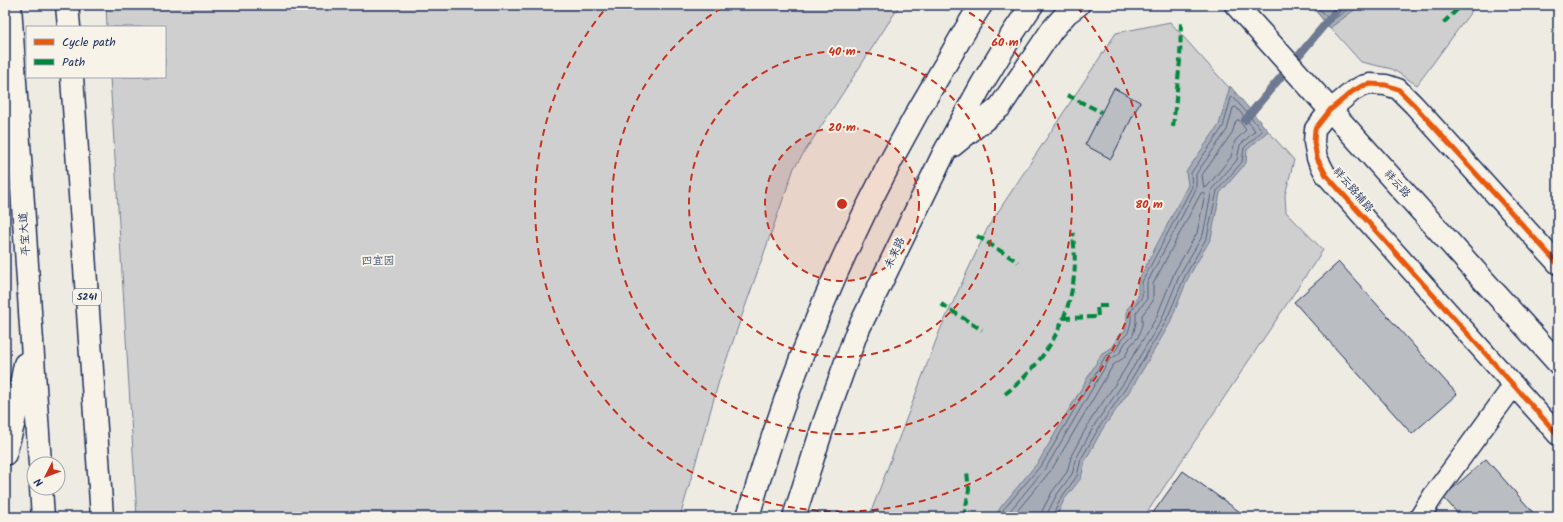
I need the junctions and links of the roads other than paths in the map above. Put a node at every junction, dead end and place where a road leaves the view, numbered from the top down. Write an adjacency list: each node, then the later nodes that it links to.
1 (10, 5): 12 (main road, 平宝大道)
2 (67, 5): 7 (main road)
3 (980, 5): 21 (main road)
4 (1032, 5): 10 (main road, 未来路)
5 (1078, 5): 10 (main road)
6 (1238, 8): 9 (main road, 祥云路)
7 (68, 26)
8 (72, 78): 20 (main road, S241)
9 (1323, 102): 11 (street, 祥云路辅路); 13 (main road, 祥云路); 14 (street, 祥云路辅路)
10 (944, 153): 22 (main road, 未来路)
11 (1558, 264)
12 (31, 334): 16 (main road); 17 (main road, 平宝大道)
13 (1558, 363)
14 (1514, 385): 15 (street, 祥云路辅路); 23 (street)
15 (1558, 435)
16 (5, 454)
17 (39, 456)
18 (42, 496): 19 (main road)
19 (43, 517)
20 (102, 517)
21 (748, 517)
22 (794, 517)
23 (1420, 517)

